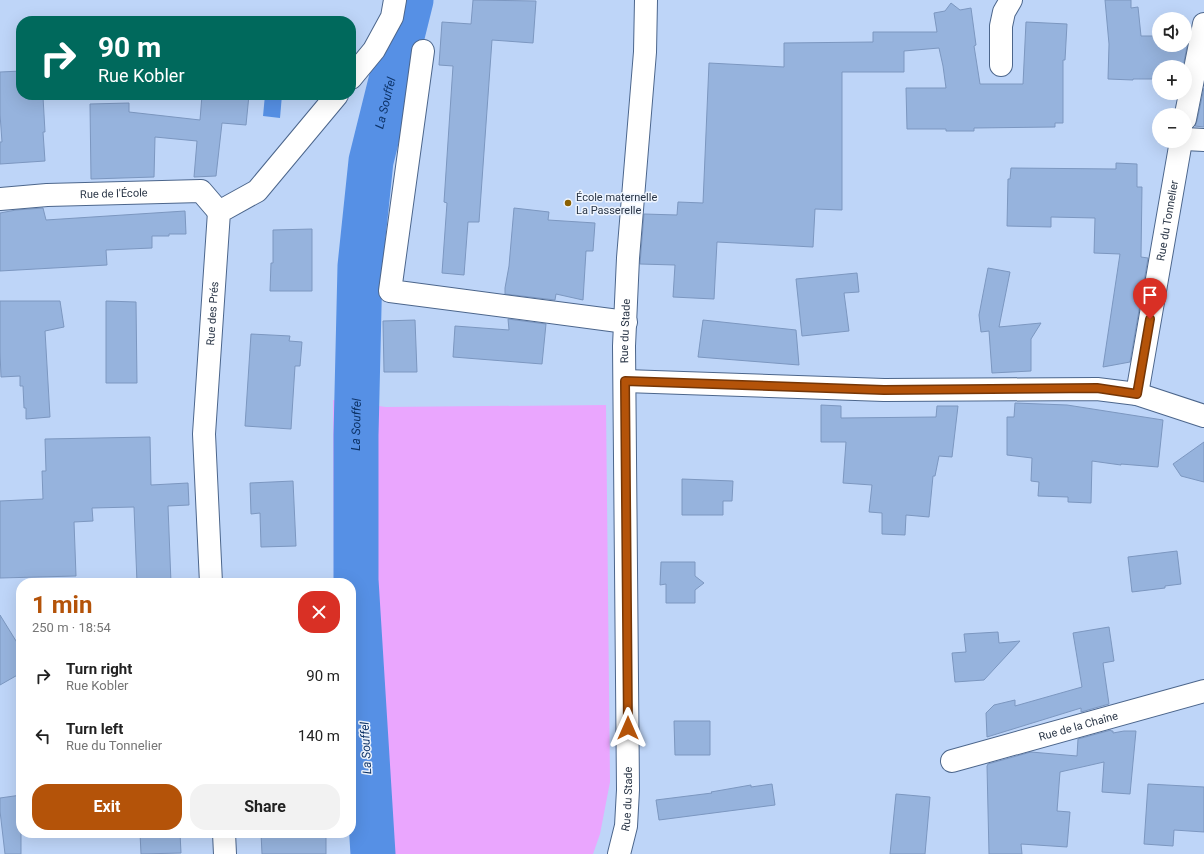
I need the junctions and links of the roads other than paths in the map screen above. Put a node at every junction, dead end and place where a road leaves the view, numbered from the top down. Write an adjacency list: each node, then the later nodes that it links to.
1 (395, 0): 7 (street)
2 (646, 0): 15 (street, Rue du Stade)
3 (1011, 0): 6 (street)
4 (1204, 24): 9 (street)
5 (423, 51): 15 (street)
6 (1001, 65)
7 (356, 72)
8 (333, 100): 14 (street)
9 (1187, 108)
10 (1192, 139): 11 (street)
11 (1204, 140)
12 (1180, 148): 17 (street, Rue du Tonnelier)
13 (0, 199): 14 (street, Rue de l'École)
14 (219, 212): 19 (street, Rue des Prés)
15 (626, 322): 16 (street, Rue du Stade)
16 (625, 381): 17 (street); 24 (street, Rue du Stade)
17 (1137, 394): 18 (street)
18 (1204, 416)
19 (211, 578)
20 (1204, 691): 21 (street, Rue de la Chaîne)
21 (952, 761)
22 (224, 838): 23 (street)
23 (225, 854)
24 (619, 854)

